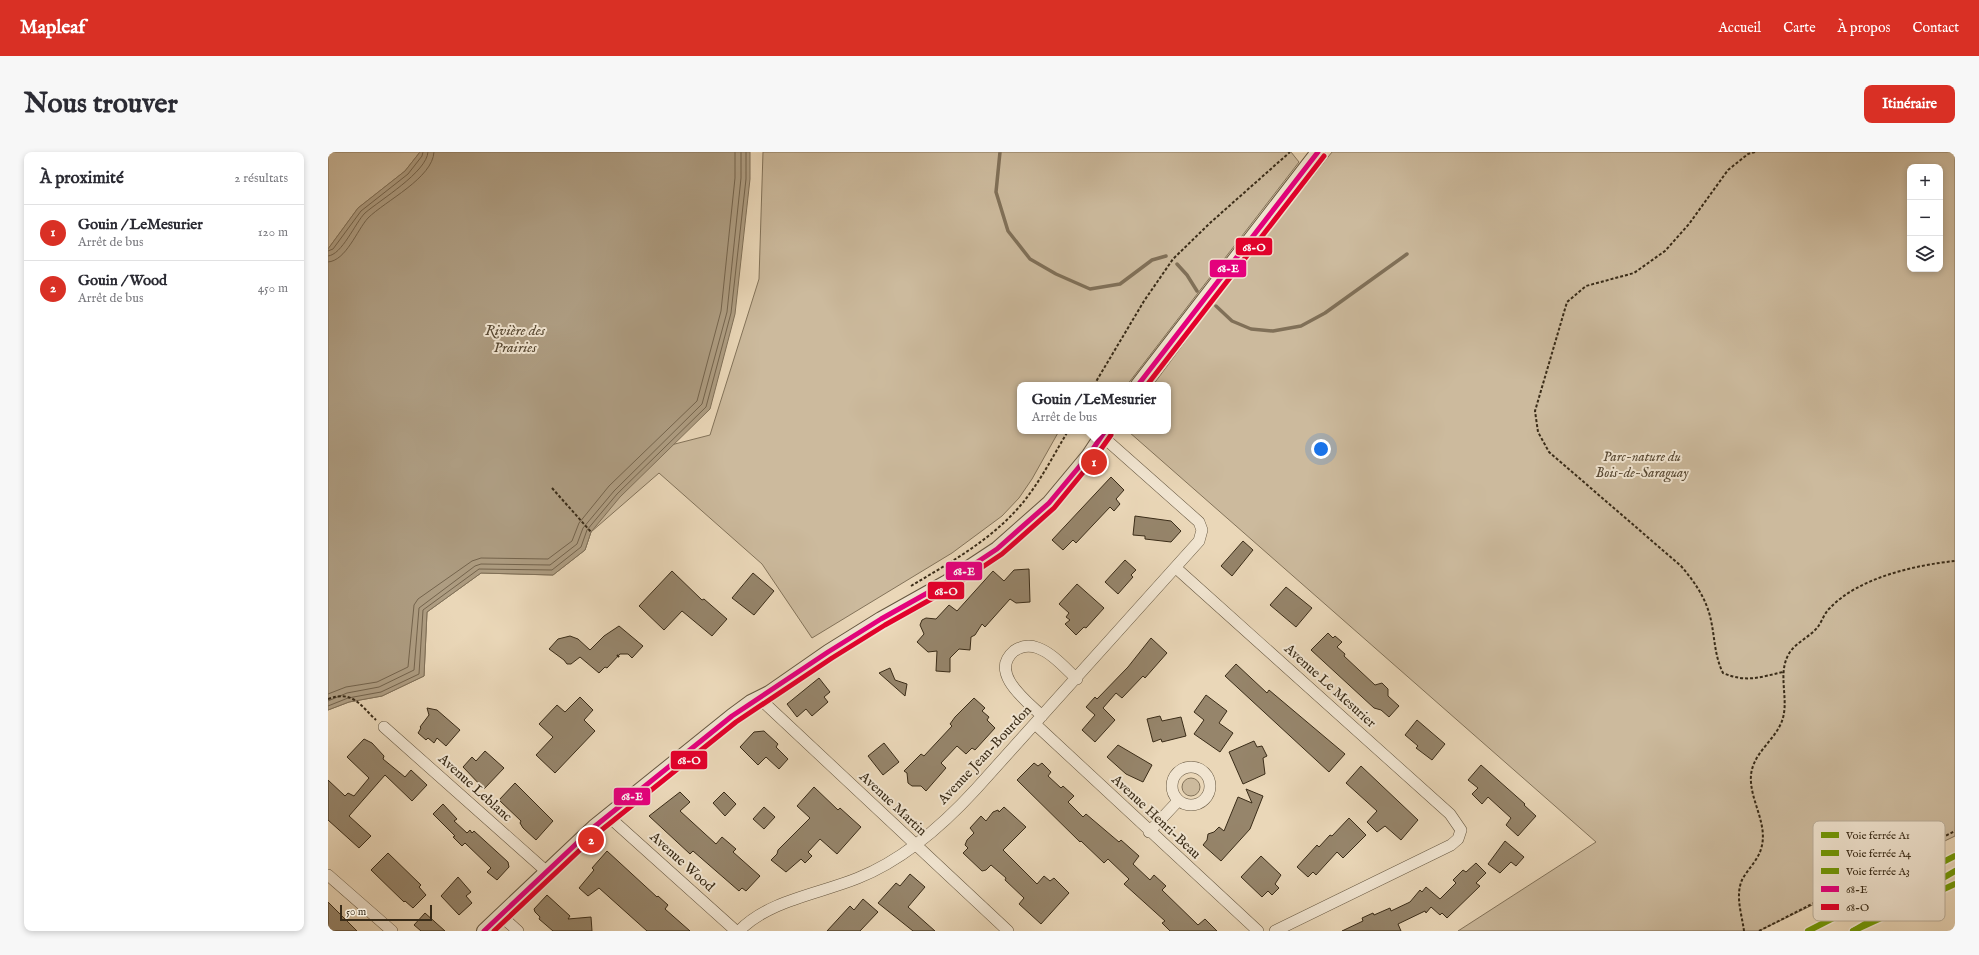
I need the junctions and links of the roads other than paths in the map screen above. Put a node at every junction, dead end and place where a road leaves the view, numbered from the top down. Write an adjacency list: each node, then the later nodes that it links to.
1 (1318, 152): 2 (street)
2 (1140, 382)
3 (1104, 434): 4 (street, Avenue Jean-Bourdon); 6 (street)
4 (1176, 568): 5 (street, Avenue Jean-Bourdon); 24 (street, Avenue Le Mesurier)
5 (1077, 678): 7 (street, Avenue Jean-Bourdon); 7 (street)
6 (759, 698): 11 (street); 13 (street, Avenue Martin)
7 (1042, 716): 8 (street, Avenue Jean-Bourdon)
8 (1035, 724): 12 (street, Avenue Henri-Beau); 13 (street, Avenue Jean-Bourdon)
9 (384, 727): 14 (street, Avenue Leblanc)
10 (1178, 801): 12 (street)
11 (608, 816): 14 (street); 20 (street, Avenue Wood)
12 (1149, 832): 23 (street, Avenue Henri-Beau)
13 (914, 844): 21 (street, Avenue Jean-Bourdon); 22 (street, Avenue Martin)
14 (546, 871): 16 (street)
15 (328, 875): 17 (street)
16 (500, 915): 18 (street); 19 (street)
17 (392, 931)
18 (484, 931)
19 (518, 931)
20 (736, 931)
21 (739, 931)
22 (1008, 931)
23 (1258, 931)
24 (1275, 931)

